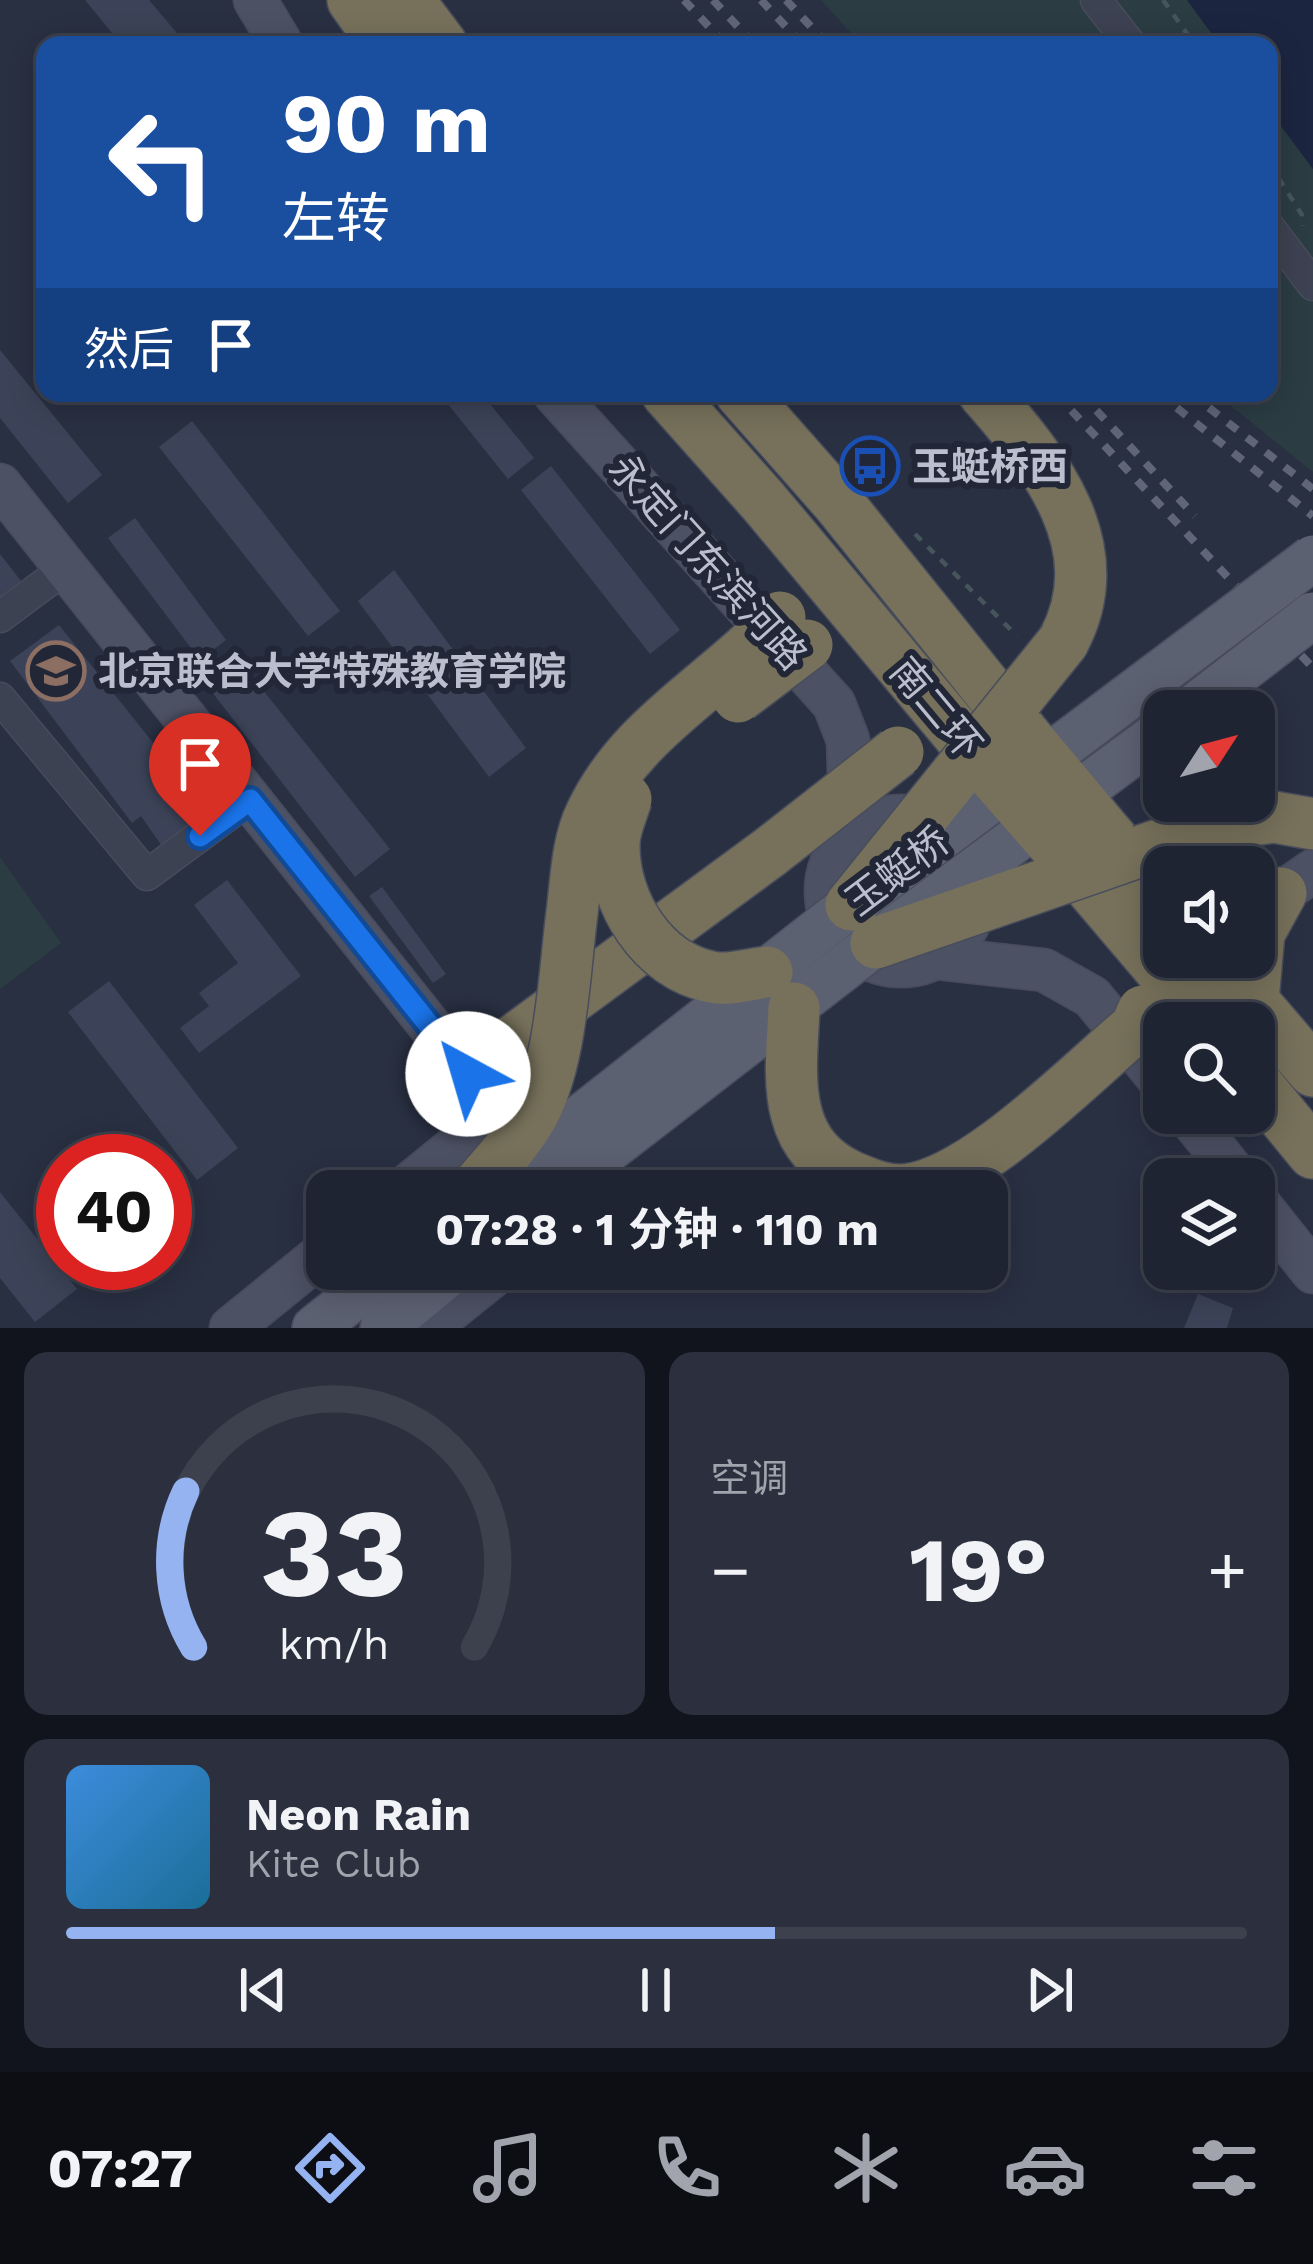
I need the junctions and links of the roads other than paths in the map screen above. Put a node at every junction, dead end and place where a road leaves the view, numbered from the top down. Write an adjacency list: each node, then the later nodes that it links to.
1 (254, 0): 5 (street)
2 (352, 0): 6 (highway)
3 (408, 0): 7 (highway)
4 (1096, 0): 8 (street)
5 (276, 36)
6 (378, 36)
7 (435, 36)
8 (1124, 36)
9 (1278, 239): 10 (street)
10 (1313, 285)
11 (562, 402): 31 (street, 永定门东滨河路)
12 (675, 402): 16 (highway, 南二环)
13 (749, 402): 33 (highway, 南二环, bridge)
14 (991, 402): 36 (highway, bridge)
15 (0, 485): 18 (street)
16 (763, 501): 22 (highway); 23 (highway, 南二环)
17 (1313, 558): 36 (main road, 玉蜓桥, bridge)
18 (66, 568): 21 (street); 29 (street)
19 (1313, 582): 32 (street)
20 (1313, 615): 24 (main road, bridge)
21 (0, 617)
22 (794, 631): 23 (highway); 41 (highway, bridge); 54 (highway, bridge)
23 (913, 682): 27 (highway, 南二环); 28 (highway)
24 (1216, 690)
25 (0, 698): 29 (street)
26 (1143, 744): 36 (main road, 玉蜓桥, bridge)
27 (971, 750): 28 (highway); 33 (highway, 南二环, bridge)
28 (898, 752): 48 (highway, bridge)
29 (250, 800): 48 (street)
30 (1313, 824): 36 (highway, bridge)
31 (851, 833): 32 (street); 36 (street)
32 (969, 846): 38 (street)
33 (1092, 853): 34 (highway, 南二环); 37 (highway, 南二环)
34 (1143, 885)
35 (1283, 890): 42 (highway)
36 (850, 936): 38 (street); 41 (main road, 玉蜓桥, bridge); 57 (street)
37 (1143, 947)
38 (936, 958): 46 (street)
39 (1168, 978): 43 (highway, 南二环)
40 (1233, 978): 42 (highway)
41 (780, 990): 44 (highway, bridge); 55 (main road, 玉蜓桥, bridge); 58 (main road, 玉蜓桥, bridge)
42 (1252, 1000): 47 (highway)
43 (1188, 1002)
44 (1143, 1029)
45 (1143, 1042): 59 (highway)
46 (1143, 1059)
47 (1313, 1071)
48 (484, 1092): 53 (street); 56 (street)
49 (1275, 1107): 51 (highway)
50 (1203, 1134): 52 (street)
51 (1313, 1153)
52 (1222, 1158)
53 (418, 1170)
54 (489, 1170)
55 (518, 1170)
56 (547, 1170)
57 (571, 1170)
58 (571, 1170)
59 (994, 1170)
60 (1275, 1224): 62 (street)
61 (306, 1267): 66 (street)
62 (1313, 1272)
63 (362, 1290): 67 (main road)
64 (428, 1290): 68 (main road)
65 (475, 1290): 69 (street)
66 (231, 1328)
67 (315, 1328)
68 (382, 1328)
69 (428, 1328)

